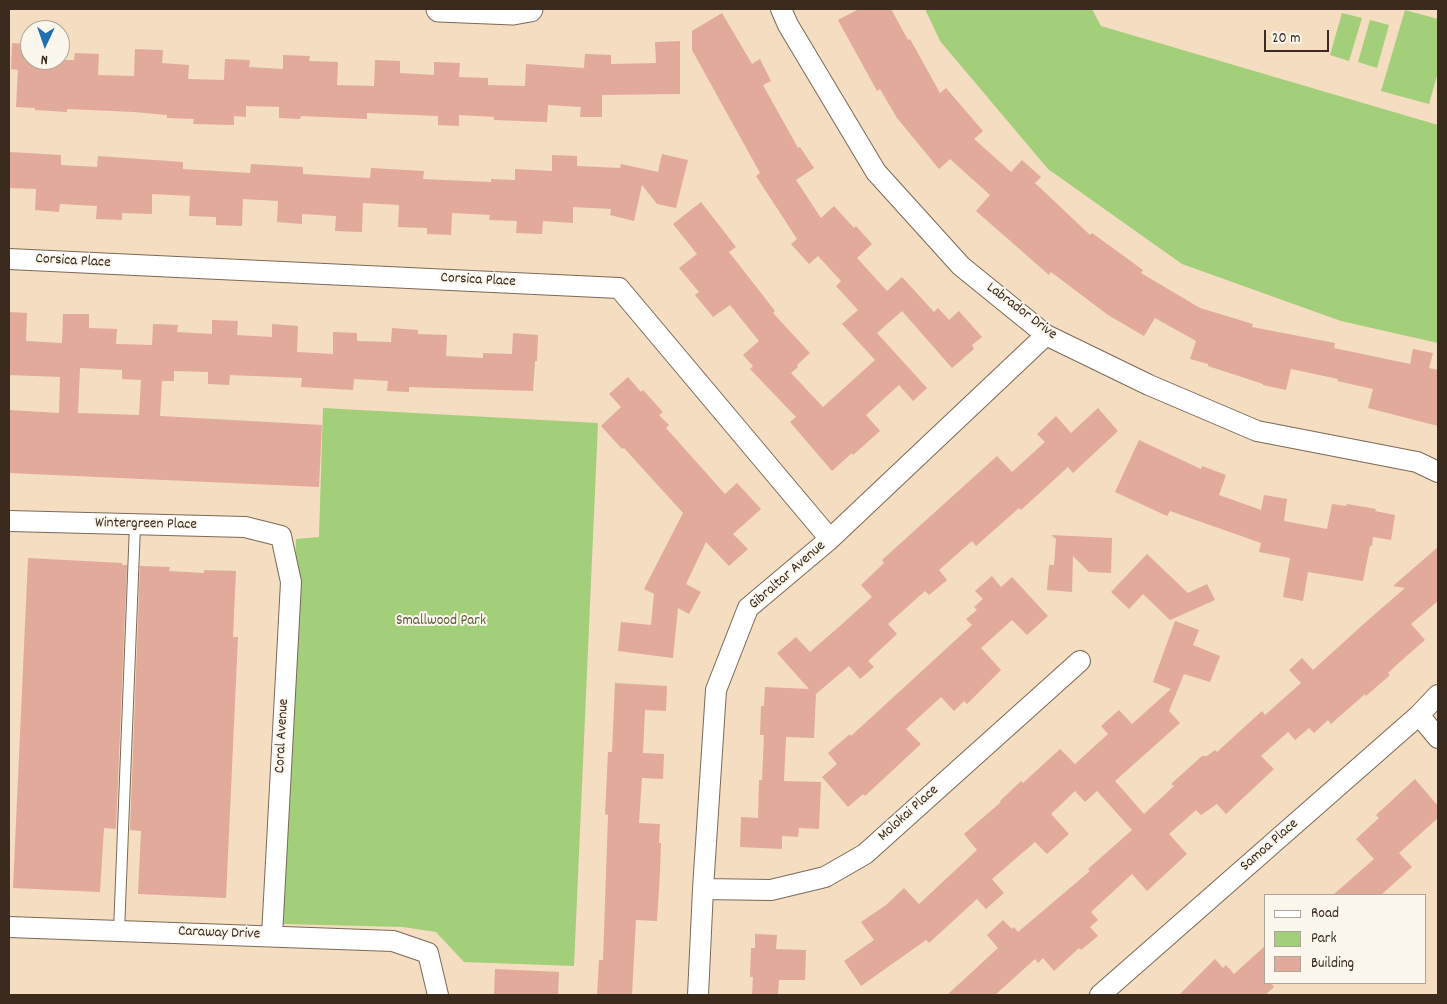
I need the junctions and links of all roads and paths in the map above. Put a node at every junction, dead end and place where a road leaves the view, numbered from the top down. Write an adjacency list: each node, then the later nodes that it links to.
1 (439, 9): 2 (street)
2 (530, 9)
3 (780, 9): 5 (street, Labrador Drive)
4 (9, 259): 10 (street, Corsica Place)
5 (1046, 335): 6 (street, Labrador Drive); 10 (street, Gibraltar Avenue)
6 (1438, 472)
7 (9, 521): 8 (street, Wintergreen Place)
8 (135, 525): 9 (street, Wintergreen Place); 17 (lane)
9 (281, 536): 18 (street, Coral Avenue)
10 (830, 539): 15 (street, Gibraltar Avenue)
11 (1080, 661): 15 (street, Molokai Place)
12 (1438, 695): 13 (street, Samoa Place)
13 (1419, 715): 14 (street); 21 (street, Samoa Place)
14 (1438, 738)
15 (703, 890): 20 (street, Gibraltar Avenue)
16 (9, 927): 17 (street, Caraway Drive)
17 (118, 931): 18 (street, Caraway Drive)
18 (272, 936): 19 (street, Caraway Drive)
19 (438, 995)
20 (698, 995)
21 (1100, 995)

